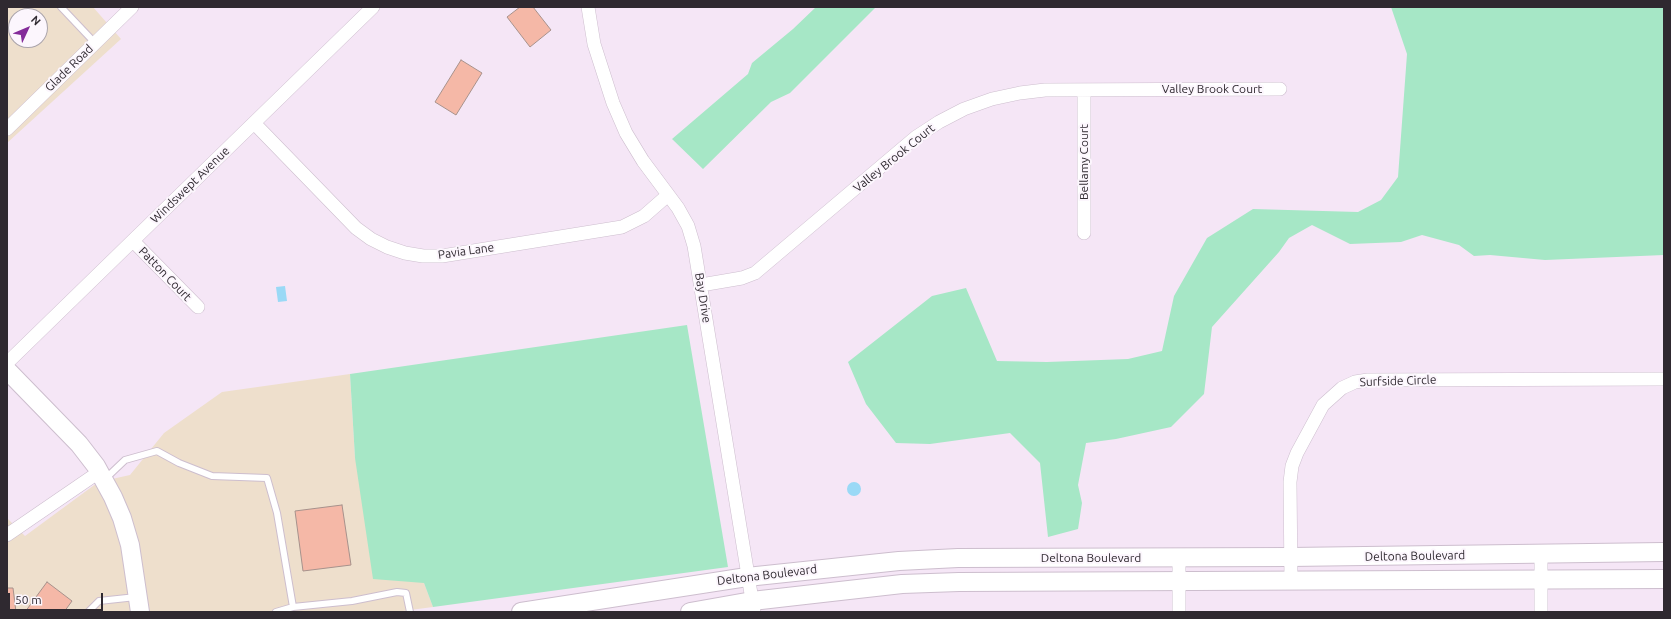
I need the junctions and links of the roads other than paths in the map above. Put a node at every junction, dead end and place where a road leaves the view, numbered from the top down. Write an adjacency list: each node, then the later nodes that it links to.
1 (61, 7): 5 (lane)
2 (132, 7): 5 (street, Glade Road)
3 (373, 7): 8 (street, Windswept Avenue)
4 (588, 7): 10 (street, Bay Drive)
5 (95, 43): 9 (street, Glade Road)
6 (1280, 89): 7 (street, Valley Brook Court)
7 (1084, 90): 11 (street, Bellamy Court); 13 (street, Valley Brook Court)
8 (254, 123): 10 (street, Pavia Lane); 12 (street, Windswept Avenue)
9 (7, 129)
10 (668, 195): 13 (street, Bay Drive)
11 (1084, 233)
12 (133, 241): 14 (street, Patton Court); 15 (street, Windswept Avenue)
13 (701, 285): 24 (street, Bay Drive)
14 (198, 307)
15 (7, 363)
16 (7, 370): 18 (main road)
17 (1664, 379): 23 (street, Surfside Circle)
18 (101, 476): 19 (street); 29 (main road); 30 (lane)
19 (7, 535)
20 (1664, 552): 21 (main road, Deltona Boulevard)
21 (1541, 554): 23 (main road, Deltona Boulevard); 25 (street)
22 (1179, 557): 23 (main road, Deltona Boulevard); 24 (main road, Deltona Boulevard); 28 (street)
23 (1290, 557): 27 (street, Surfside Circle)
24 (747, 577): 31 (street, Bay Drive); 35 (main road, Deltona Boulevard)
25 (1541, 579): 26 (main road, Deltona Boulevard); 27 (main road, Deltona Boulevard); 38 (street)
26 (1664, 579)
27 (1291, 580): 28 (main road, Deltona Boulevard)
28 (1179, 582): 31 (main road, Deltona Boulevard); 37 (street)
29 (139, 604): 32 (lane)
30 (293, 607): 33 (lane); 34 (lane)
31 (753, 607): 36 (main road, Deltona Boulevard)
32 (88, 612)
33 (276, 612)
34 (410, 612)
35 (521, 612)
36 (690, 612)
37 (1179, 612)
38 (1541, 612)

